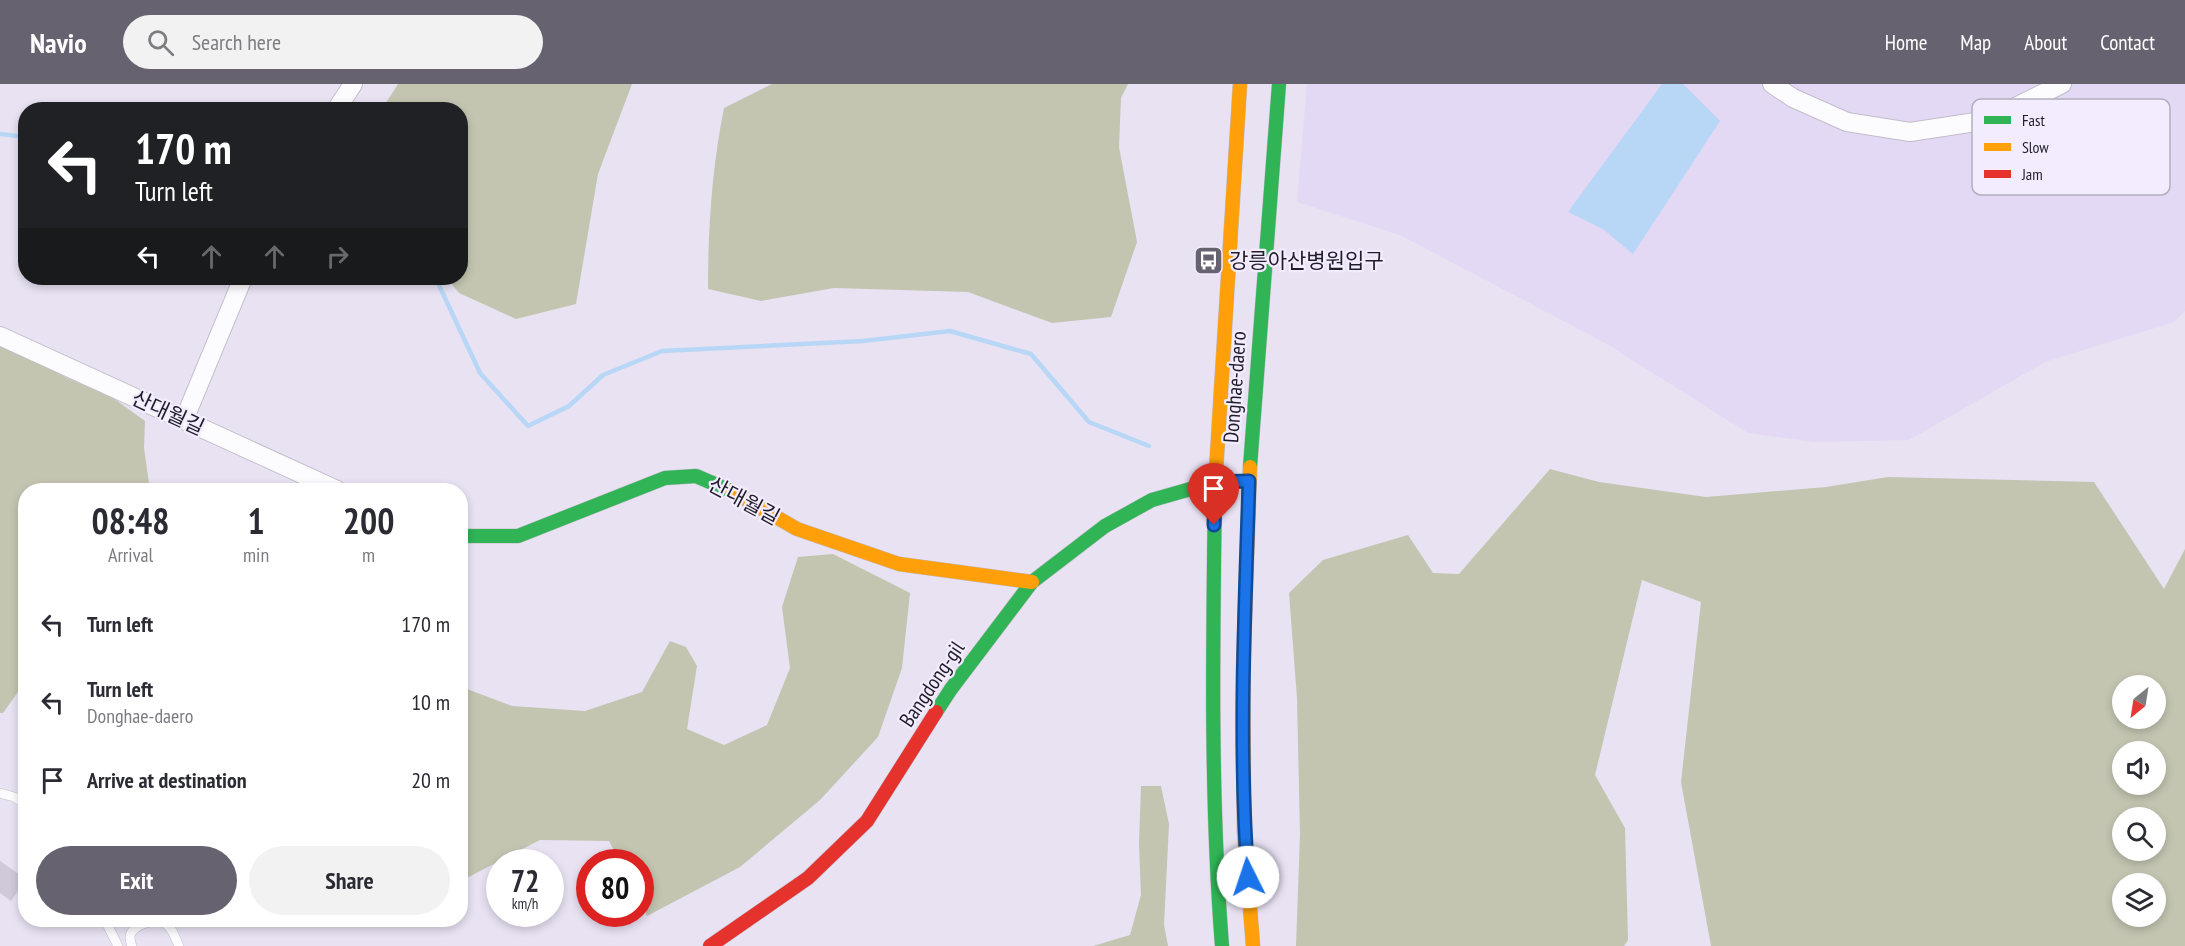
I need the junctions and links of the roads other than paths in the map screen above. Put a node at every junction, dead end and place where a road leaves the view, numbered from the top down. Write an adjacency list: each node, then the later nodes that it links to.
1 (353, 84): 7 (street)
2 (1240, 84): 12 (main road, Donghae-daero)
3 (1279, 84): 12 (main road, Donghae-daero)
4 (1772, 84): 8 (street)
5 (2062, 84): 6 (street)
6 (2032, 99)
7 (341, 102)
8 (1972, 123)
9 (240, 285): 11 (street)
10 (0, 336): 11 (street, 산대월길)
11 (184, 420): 13 (street, 산대월길)
12 (1232, 481): 15 (main road, Bangdong-gil); 26 (main road, Donghae-daero); 27 (main road, Donghae-daero)
13 (322, 483)
14 (468, 536): 15 (main road, 산대월길)
15 (1032, 582): 25 (main road, Bangdong-gil)
16 (0, 793): 17 (lane)
17 (18, 799)
18 (109, 927): 22 (lane)
19 (141, 927): 21 (lane)
20 (170, 927): 24 (lane)
21 (133, 931): 22 (lane); 23 (lane)
22 (119, 946)
23 (131, 946)
24 (179, 946)
25 (710, 946)
26 (1222, 946)
27 (1253, 946)

